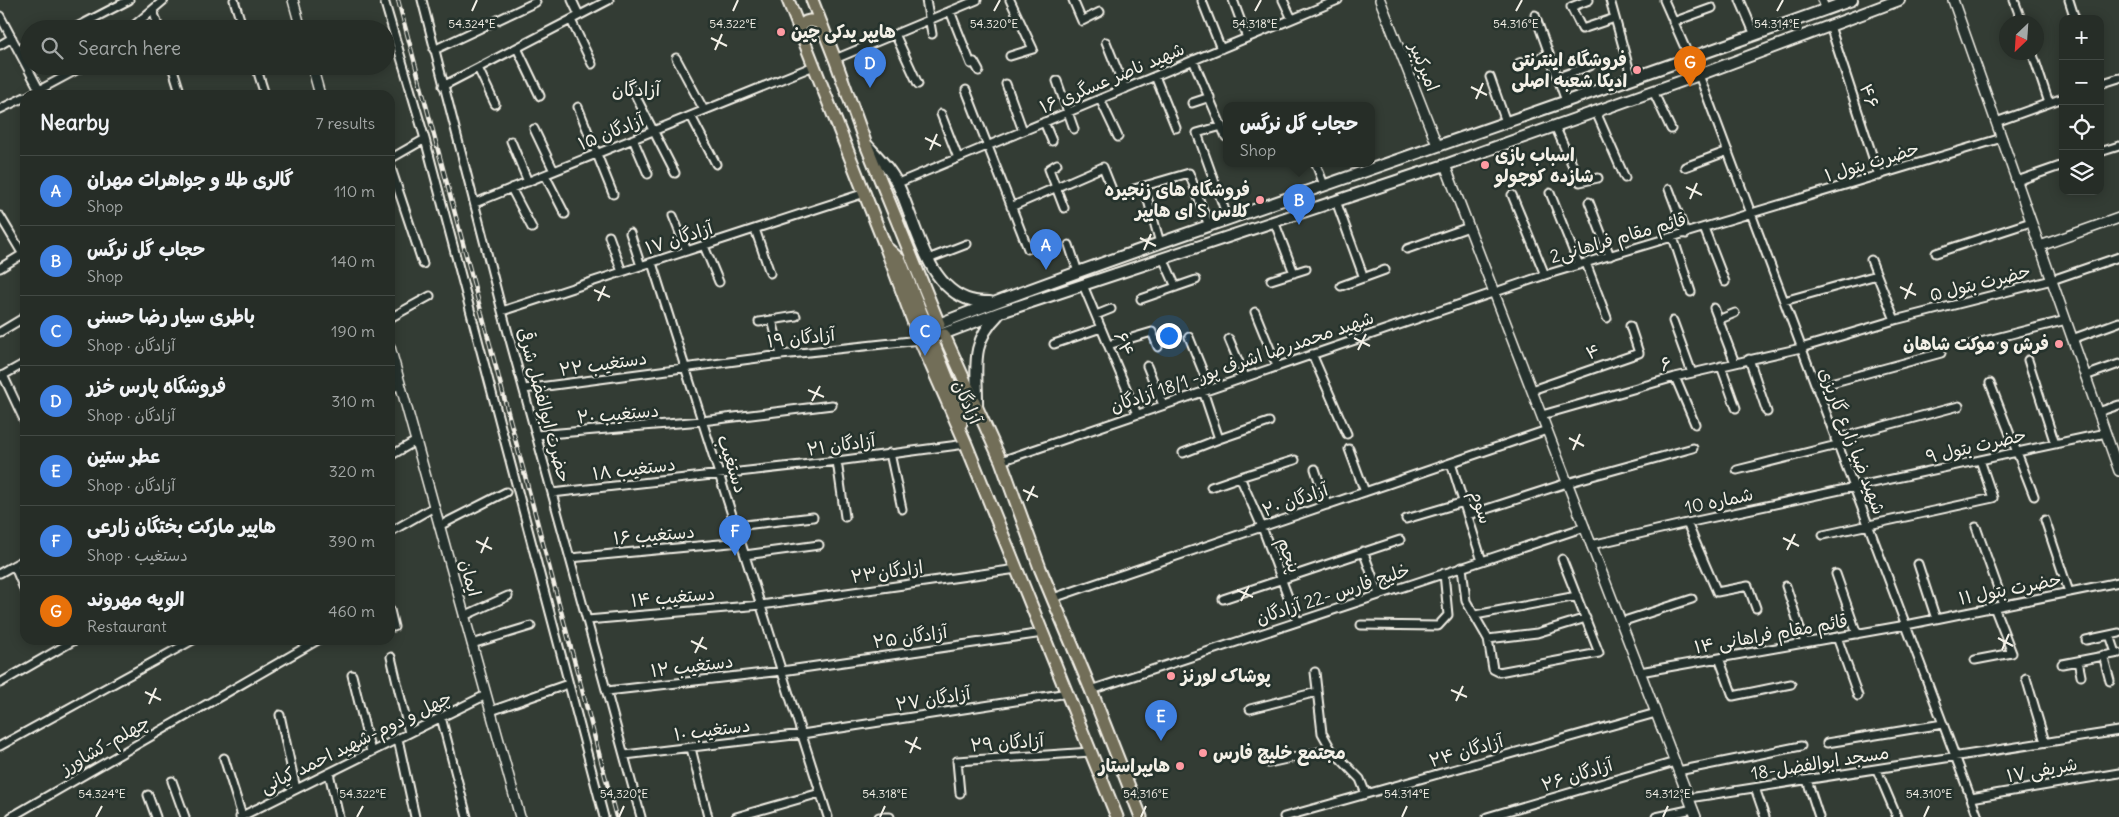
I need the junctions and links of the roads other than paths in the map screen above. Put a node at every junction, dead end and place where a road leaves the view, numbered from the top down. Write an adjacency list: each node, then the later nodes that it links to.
1 (129, 0): 43 (street)
2 (163, 0): 33 (street)
3 (234, 0): 46 (street)
4 (293, 0): 47 (street)
5 (384, 0): 48 (street)
6 (422, 0): 65 (street, حضرت ابوالفضل شرقی)
7 (572, 0): 40 (street)
8 (609, 0): 30 (street)
9 (788, 0): 54 (main road, آزادگان)
10 (812, 0): 52 (main road, آزادگان)
11 (926, 0): 50 (street)
12 (977, 0): 34 (street)
13 (1010, 0): 68 (street)
14 (1073, 0): 35 (street)
15 (1233, 0): 60 (street)
16 (1284, 0): 42 (street)
17 (1338, 0): 42 (street, ۱۶ شهید ناصر عسگری)
18 (1380, 0): 140 (street, امیرکبیر)
19 (1589, 0): 41 (street)
20 (1610, 0): 41 (street)
21 (1664, 0): 51 (street)
22 (1740, 0): 57 (street)
23 (1852, 0): 31 (main road)
24 (1899, 0): 53 (main road)
25 (1953, 0): 123 (street)
26 (2014, 0): 37 (street)
27 (2069, 0): 38 (street)
28 (1202, 1): 64 (street)
29 (536, 2): 65 (street)
30 (598, 2): 40 (street)
31 (1824, 5): 57 (main road)
32 (1712, 8): 51 (street)
33 (153, 10): 44 (street); 45 (street)
34 (950, 11): 50 (street); 79 (street)
35 (1100, 12)
36 (1535, 15): 67 (street)
37 (2019, 15)
38 (2074, 15)
39 (0, 16): 58 (street)
40 (580, 16): 49 (street)
41 (1615, 18): 90 (street)
42 (1292, 19): 60 (street, ۱۶ شهید ناصر عسگری)
43 (90, 20)
44 (141, 20)
45 (156, 20)
46 (240, 20)
47 (299, 20)
48 (390, 20)
49 (570, 20): 63 (street); 75 (street)
50 (928, 20): 55 (street); 56 (street)
51 (1673, 22): 72 (street)
52 (822, 25): 54 (main road); 70 (main road, آزادگان)
53 (1830, 26): 85 (main road); 159 (street, ۴۶)
54 (800, 29): 76 (main road, آزادگان)
55 (895, 34): 70 (street); 93 (street)
56 (932, 34)
57 (1755, 35): 72 (main road)
58 (12, 38): 62 (street); 66 (street)
59 (395, 38): 135 (street)
60 (1247, 38): 64 (street, ۱۶ شهید ناصر عسگری)
61 (1106, 42): 96 (street)
62 (0, 45)
63 (517, 48): 78 (street); 105 (street)
64 (1221, 49): 71 (street, ۱۶ شهید ناصر عسگری)
65 (434, 50): 95 (street, حضرت ابوالفضل شرقی)
66 (20, 51)
67 (1549, 55): 74 (street); 88 (street)
68 (1010, 56)
69 (676, 58): 116 (street)
70 (836, 59): 138 (main road, آزادگان)
71 (1194, 60): 86 (street, ۱۶ شهید ناصر عسگری); 106 (street)
72 (1690, 60): 90 (main road)
73 (2035, 60): 112 (street)
74 (1519, 63)
75 (592, 64)
76 (814, 66): 116 (street, ۱۵ آزادگان); 175 (main road, آزادگان)
77 (1590, 66): 88 (street)
78 (478, 68): 95 (street); 113 (street)
79 (979, 71)
80 (33, 75): 98 (street)
81 (70, 75): 99 (street)
82 (175, 75): 100 (street)
83 (259, 75): 101 (street)
84 (314, 75): 102 (street)
85 (1699, 75): 104 (main road); 142 (street, شهید ضیا زارع گاریزی)
86 (1154, 76): 96 (street, ۱۶ شهید ناصر عسگری); 126 (street)
87 (1490, 77): 122 (street)
88 (1558, 77): 110 (street)
89 (2119, 78): 92 (street)
90 (1632, 79): 110 (main road)
91 (1057, 81): 117 (street)
92 (2104, 83)
93 (918, 84)
94 (1006, 84): 131 (street)
95 (443, 86): 179 (street, حضرت ابوالفضل شرقی)
96 (1125, 88): 108 (street, ۱۶ شهید ناصر عسگری)
97 (632, 89): 130 (street)
98 (40, 90)
99 (46, 90)
100 (179, 90)
101 (263, 90)
102 (319, 90)
103 (966, 90): 139 (street)
104 (1653, 91): 118 (main road); 129 (street)
105 (540, 96)
106 (1210, 97): 111 (street); 124 (street)
107 (20, 99): 115 (street)
108 (1100, 99): 117 (street, ۱۶ شهید ناصر عسگری); 132 (street)
109 (2059, 99): 112 (street)
110 (1566, 101): 122 (main road)
111 (1192, 103)
112 (2049, 103): 123 (street)
113 (495, 104)
114 (578, 107): 144 (street)
115 (0, 109)
116 (704, 110): 120 (street, ۱۵ آزادگان)
117 (1069, 112): 121 (street, ۱۶ شهید ناصر عسگری); 128 (street)
118 (1596, 112): 125 (main road); 161 (street)
119 (941, 114): 146 (street)
120 (691, 116): 130 (street, ۱۵ آزادگان); 147 (street)
121 (1044, 122): 131 (street, ۱۶ شهید ناصر عسگری); 137 (street)
122 (1506, 122): 140 (main road)
123 (1996, 122): 133 (street)
124 (1222, 126): 187 (street)
125 (1555, 126): 149 (main road); 160 (street)
126 (1176, 128)
127 (534, 129): 155 (street)
128 (1074, 129)
129 (1671, 129)
130 (655, 131): 134 (street, ۱۵ آزادگان); 156 (street)
131 (1023, 131): 139 (street, ۱۶ شهید ناصر عسگری)
132 (1118, 137)
133 (2002, 138): 159 (street, حضرت بتول ۱); 163 (street)
134 (633, 139): 144 (street, ۱۵ آزادگان); 157 (street)
135 (425, 140): 145 (street); 434 (street)
136 (511, 141): 164 (street)
137 (1052, 141)
138 (865, 142): 165 (main road); 264 (main road, آزادگان)
139 (989, 145): 146 (street, ۱۶ شهید ناصر عسگری); 180 (street)
140 (1437, 145): 152 (main road)
141 (2119, 146): 143 (street)
142 (1728, 151): 154 (street); 183 (street, شهید ضیا زارع گاریزی)
143 (2104, 151)
144 (597, 154): 155 (street, ۱۵ آزادگان); 174 (street)
145 (395, 156)
146 (958, 158): 165 (street, ۱۶ شهید ناصر عسگری)
147 (716, 164)
148 (1057, 164): 169 (street)
149 (1445, 165): 177 (main road); 191 (street)
150 (2059, 166): 163 (street)
151 (1317, 167): 166 (street)
152 (1375, 167)
153 (1375, 167): 166 (main road)
154 (1685, 167)
155 (554, 171): 158 (street, ۱۵ آزادگان)
156 (676, 173)
157 (648, 174)
158 (544, 175): 164 (street, ۱۵ آزادگان); 182 (street)
159 (1879, 176): 183 (street, حضرت بتول ۱)
160 (1598, 178)
161 (1625, 178)
162 (395, 180): 217 (street)
163 (2017, 181): 189 (street)
164 (528, 182): 168 (street, ۱۵ آزادگان)
165 (898, 183): 214 (main road)
166 (1324, 185): 187 (main road)
167 (1144, 186): 170 (street); 190 (street); 199 (street)
168 (511, 188): 179 (street, ۱۵ آزادگان); 192 (street)
169 (1057, 188): 172 (street); 180 (street); 181 (street)
170 (1134, 189)
171 (1668, 189): 196 (street)
172 (1113, 192)
173 (1550, 193): 218 (street)
174 (613, 194)
175 (865, 194): 194 (street, ۱۷ آزادگان); 204 (main road, آزادگان)
176 (1512, 195): 227 (street)
177 (1336, 201): 188 (main road); 229 (street)
178 (1589, 202): 210 (street)
179 (475, 203): 246 (street, حضرت ابوالفضل شرقی)
180 (1011, 207): 206 (street)
181 (1064, 208)
182 (565, 214)
183 (1751, 214): 193 (street, 2قائم مقام فراهانی); 242 (street, شهید ضیا زارع گاریزی)
184 (0, 216): 205 (street)
185 (673, 216): 208 (street)
186 (2119, 218): 203 (street)
187 (1228, 219): 190 (main road)
188 (1274, 222): 213 (main road); 226 (street)
189 (2031, 222): 203 (street); 209 (street)
190 (1208, 226): 199 (main road)
191 (1469, 227): 207 (street); 238 (street)
192 (532, 228)
193 (1704, 228): 196 (street, 2قائم مقام فراهانی); 234 (street)
194 (755, 229): 202 (street, ۱۷ آزادگان); 225 (street)
195 (630, 234): 219 (street)
196 (1686, 234): 198 (street, 2قائم مقام فراهانی)
197 (609, 236): 223 (street)
198 (1673, 238): 210 (street, 2قائم مقام فراهانی); 239 (street)
199 (1160, 243): 224 (main road)
200 (967, 244): 214 (street)
201 (1069, 245): 224 (street)
202 (704, 246): 208 (street, ۱۷ آزادگان); 233 (street)
203 (2040, 246): 232 (street)
204 (886, 248): 264 (main road); 269 (main road, آزادگان)
205 (20, 249)
206 (1028, 249)
207 (1407, 249)
208 (686, 251): 216 (street, ۱۷ آزادگان)
209 (1936, 253)
210 (1610, 256): 218 (street, 2قائم مقام فراهانی)
211 (2119, 257): 232 (street, حضرت بتول ۵)
212 (20, 258): 220 (street)
213 (1163, 258): 235 (main road); 237 (street)
214 (928, 260): 243 (main road)
215 (1871, 260): 228 (street)
216 (652, 262): 219 (street, ۱۷ آزادگان); 287 (street, دستغیب)
217 (423, 264)
218 (1583, 264): 227 (street, 2قائم مقام فراهانی); 253 (street)
219 (641, 266): 223 (street, ۱۷ آزادگان)
220 (0, 268)
221 (1306, 269): 226 (street)
222 (1385, 270): 229 (street)
223 (622, 272): 246 (street, ۱۷ آزادگان)
224 (1078, 272): 243 (main road)
225 (770, 273)
226 (1294, 273): 231 (street)
227 (1545, 275): 238 (street, 2قائم مقام فراهانی)
228 (1877, 275): 242 (street); 257 (street)
229 (1364, 278): 236 (street)
230 (1196, 280): 237 (street)
231 (1271, 280)
232 (2052, 280): 257 (street, حضرت بتول ۵); 258 (street)
233 (719, 282)
234 (1725, 282)
235 (1083, 285): 247 (main road); 251 (street, ۶۴)
236 (1341, 286)
237 (1176, 287): 241 (street)
238 (1494, 292): 276 (street, شهید محمدرضا اشرف پور- 18/1 آزادگان); 299 (street)
239 (1691, 292)
240 (430, 296): 250 (street)
241 (1141, 299)
242 (1784, 301): 274 (street, شهید ضیا زارع گاریزی)
243 (994, 302): 264 (main road)
244 (1714, 308): 256 (street)
245 (1111, 309): 251 (street)
246 (502, 311): 297 (street, حضرت ابوالفضل شرقی)
247 (1001, 312): 264 (main road); 305 (main road)
248 (1255, 312): 285 (street)
249 (1735, 313): 256 (street)
250 (395, 315)
251 (1096, 315): 263 (street, ۶۴)
252 (796, 316): 255 (street)
253 (1608, 318)
254 (20, 320): 265 (street)
255 (772, 320): 260 (street); 277 (street)
256 (1718, 320): 280 (street)
257 (1895, 320): 274 (street, حضرت بتول ۵)
258 (2066, 320): 268 (street); 272 (street)
259 (1673, 321): 288 (street)
260 (760, 322)
261 (2119, 322): 268 (street)
262 (1630, 326): 299 (street, ۴)
263 (1101, 328): 270 (street); 271 (street, ۶۴)
264 (936, 331): 305 (main road, آزادگان); 315 (main road)
265 (0, 332)
266 (1188, 337): 298 (street)
267 (1229, 339): 291 (street)
268 (2072, 339): 290 (street)
269 (920, 340): 277 (street, ۱۹ آزادگان); 315 (main road, آزادگان)
270 (1055, 345)
271 (1108, 346): 273 (street); 309 (street, ۶۴)
272 (1965, 346)
273 (1158, 347)
274 (1801, 348): 278 (street, ۶); 296 (street, شهید ضیا زارع گاریزی)
275 (1941, 353): 296 (street)
276 (1312, 354): 285 (street, شهید محمدرضا اشرف پور- 18/1 آزادگان); 317 (street)
277 (781, 355): 287 (street, ۱۹ آزادگان)
278 (1749, 359): 280 (street, ۶); 307 (street)
279 (2028, 360): 323 (street)
280 (1735, 363): 286 (street, ۶)
281 (2119, 364): 290 (street)
282 (20, 366): 289 (street)
283 (395, 366): 294 (street, ایمان)
284 (1147, 366): 301 (street)
285 (1276, 366): 291 (street, شهید محمدرضا اشرف پور- 18/1 آزادگان)
286 (1721, 366): 288 (street, ۶); 304 (street)
287 (685, 368): 297 (street, دستغیب ۲۲); 311 (street, دستغیب)
288 (1692, 373): 292 (street, ۶)
289 (1, 376): 306 (street)
290 (2085, 376): 308 (street)
291 (1245, 377): 298 (street, شهید محمدرضا اشرف پور- 18/1 آزادگان)
292 (1676, 377): 310 (street, ۶); 313 (street)
293 (1990, 383): 326 (street)
294 (400, 384): 295 (street); 320 (street, ایمان)
295 (395, 387)
296 (1816, 387): 321 (street, شهید ضیا زارع گاریزی)
297 (524, 389): 318 (street, حضرت ابوالفضل شرقی)
298 (1206, 390): 301 (street, شهید محمدرضا اشرف پور- 18/1 آزادگان); 319 (street)
299 (1532, 390): 310 (street)
300 (832, 405): 311 (street, دستغیب ۲۰)
301 (1164, 405): 309 (street, شهید محمدرضا اشرف پور- 18/1 آزادگان)
302 (2119, 405): 308 (street)
303 (1959, 406): 321 (street)
304 (1736, 408)
305 (977, 410): 333 (main road, آزادگان)
306 (20, 412)
307 (1767, 412)
308 (2098, 412): 316 (street)
309 (1138, 414): 333 (street, شهید محمدرضا اشرف پور- 18/1 آزادگان)
310 (1542, 415): 314 (street)
311 (702, 421): 318 (street, دستغیب ۲۰); 338 (street, دستغیب)
312 (1268, 422): 319 (street)
313 (1695, 424)
314 (1547, 430): 334 (street, ۲۰ آزادگان); 340 (street)
315 (961, 433): 322 (main road, آزادگان)
316 (2106, 433): 323 (street, حضرت بتول ۹); 337 (street)
317 (1347, 434)
318 (536, 436): 345 (street, حضرت ابوالفضل شرقی)
319 (1219, 439): 329 (street)
320 (416, 442): 327 (street); 349 (street, ایمان)
321 (1836, 442): 336 (street); 342 (street, شهید ضیا زارع گاریزی)
322 (966, 444): 328 (street, ۲۱ آزادگان); 378 (main road, آزادگان)
323 (2055, 444): 326 (street, حضرت بتول ۹)
324 (1693, 448): 340 (street)
325 (1349, 449): 344 (street)
326 (2016, 452): 331 (street, حضرت بتول ۹); 346 (street)
327 (395, 453)
328 (890, 453): 332 (street, ۲۱ آزادگان); 350 (street)
329 (1183, 453)
330 (1295, 460): 339 (street)
331 (1980, 460): 342 (street, حضرت بتول ۹); 359 (street)
332 (837, 461): 338 (street, ۲۱ آزادگان); 353 (street)
333 (1001, 461): 390 (main road, آزادگان)
334 (1451, 463): 344 (street, ۲۰ آزادگان); 347 (street, سوم)
335 (1315, 469): 348 (street)
336 (1737, 470)
337 (2119, 471)
338 (719, 474): 345 (street, دستغیب ۱۸); 358 (street, دستغیب)
339 (1240, 477): 341 (street); 360 (street, پنجم)
340 (1568, 483): 351 (street); 362 (street)
341 (1211, 487)
342 (1854, 488): 356 (street, شماره 10); 359 (street, شهید ضیا زارع گاریزی)
343 (506, 492): 357 (street)
344 (1365, 492): 348 (street, ۲۰ آزادگان)
345 (552, 493): 371 (street, حضرت ابوالفضل شرقی)
346 (2034, 496)
347 (1464, 502): 351 (street, سوم); 354 (street)
348 (1327, 505): 360 (street, ۲۰ آزادگان)
349 (434, 507): 357 (street, ایمان); 363 (street)
350 (902, 509)
351 (1468, 515): 373 (street, سوم)
352 (812, 517): 358 (street)
353 (845, 517)
354 (1406, 519)
355 (2044, 520): 386 (street)
356 (1687, 523): 368 (street, شماره 10); 396 (street)
357 (440, 526): 398 (street, ایمان)
358 (736, 526): 366 (street, دستغیب)
359 (1868, 526): 364 (street); 404 (street, شهید ضیا زارع گاریزی)
360 (1262, 527): 383 (street, پنجم); 390 (street, ۲۰ آزادگان)
361 (1976, 527): 394 (street)
362 (1585, 528): 368 (street); 373 (street, خلیج فارس -22 آزادگان)
363 (395, 529)
364 (1823, 535)
365 (1400, 540): 369 (street)
366 (741, 542): 370 (street, دستغیب); 371 (street, دستغیب ۱۶)
367 (819, 545): 370 (street)
368 (1592, 545): 403 (street)
369 (1364, 552): 383 (street); 387 (street)
370 (745, 555): 393 (street, دستغیب)
371 (570, 558): 401 (street, حضرت ابوالفضل شرقی)
372 (1562, 559): 389 (street)
373 (1482, 561): 377 (street, خلیج فارس -22 آزادگان)
374 (20, 562): 376 (street)
375 (1918, 564): 400 (street)
376 (14, 565): 379 (street); 382 (street)
377 (1462, 567): 380 (street, خلیج فارس -22 آزادگان); 397 (street)
378 (1017, 569): 393 (street, ۲۳ازادگان); 407 (main road, آزادگان)
379 (0, 573)
380 (1444, 573): 387 (street, خلیج فارس -22 آزادگان); 406 (street)
381 (1836, 574): 409 (street)
382 (20, 579)
383 (1281, 579): 391 (street); 402 (street, پنجم)
384 (2119, 582): 386 (street, حضرت بتول ۱۱)
385 (1786, 586): 414 (street)
386 (2068, 592): 394 (street, حضرت بتول ۱۱)
387 (1379, 594): 402 (street, خلیج فارس -22 آزادگان)
388 (508, 596): 398 (street)
389 (1577, 596): 397 (street); 399 (street)
390 (1053, 598): 436 (main road, آزادگان)
391 (1223, 599)
392 (1692, 599): 403 (street)
393 (760, 605): 401 (street, دستغیب ۱۴); 426 (street, دستغیب)
394 (2004, 605): 395 (street, حضرت بتول ۱۱)
395 (1994, 607): 400 (street, حضرت بتول ۱۱); 423 (street)
396 (1756, 608)
397 (1475, 615): 412 (street)
398 (464, 616): 415 (street, ایمان)
399 (1586, 618): 412 (street); 412 (street)
400 (1936, 619): 404 (street, حضرت بتول ۱۱)
401 (587, 620): 437 (street, حضرت ابوالفضل شرقی)
402 (1297, 621): 436 (street, خلیج فارس -22 آزادگان)
403 (1621, 622): 428 (street)
404 (1906, 625): 409 (street, ۱۴ قائم مقام فراهانی); 447 (street, شهید ضیا زارع گاریزی)
405 (530, 626): 415 (street)
406 (1361, 626)
407 (1043, 633): 426 (street, ۲۵ آزادگان); 439 (main road, آزادگان)
408 (2119, 633): 410 (street)
409 (1857, 634): 411 (street, ۱۴ قائم مقام فراهانی)
410 (2110, 635): 413 (street); 419 (street)
411 (1837, 637): 414 (street, ۱۴ قائم مقام فراهانی); 441 (street)
412 (1488, 639)
413 (2086, 640)
414 (1805, 643): 422 (street, ۱۴ قائم مقام فراهانی)
415 (472, 644): 440 (street, ایمان)
416 (67, 645): 433 (street)
417 (184, 645): 454 (street)
418 (309, 645): 481 (street, چهلم-کشاورز)
419 (2118, 653): 420 (street)
420 (2103, 655): 424 (street); 432 (street)
421 (391, 657): 449 (street)
422 (1720, 658): 428 (street, ۱۴ قائم مقام فراهانی); 435 (street)
423 (1976, 660)
424 (2078, 661): 425 (street); 430 (street)
425 (2062, 664)
426 (782, 670): 437 (street, دستغیب ۱۲); 450 (street, دستغیب)
427 (1315, 672): 438 (street)
428 (1640, 672): 444 (street)
429 (352, 675): 458 (street)
430 (2081, 676)
431 (2026, 678): 452 (street)
432 (2110, 681)
433 (0, 683)
434 (568, 684): 443 (street); 489 (street)
435 (1791, 684)
436 (1092, 690): 497 (main road, آزادگان)
437 (606, 691): 460 (street, حضرت ابوالفضل شرقی)
438 (1317, 692): 442 (street); 457 (street)
439 (1068, 693): 450 (street, ۲۷ آزادگان); 459 (main road, آزادگان)
440 (486, 695): 443 (street, ایمان); 446 (street, چهل و دوم-شهید احمد کیانی)
441 (1858, 696)
442 (1250, 708)
443 (490, 711): 488 (street, ایمان)
444 (1656, 713): 463 (street); 475 (street, ۲۴ آزادگان)
445 (280, 715): 472 (street)
446 (441, 717): 449 (street, چهل و دوم-شهید احمد کیانی); 487 (street)
447 (1943, 724): 453 (street); 462 (street, شهید ضیا زارع گاریزی)
448 (2119, 732): 452 (street, مسجد ابوالفضل-18)
449 (409, 733): 451 (street, چهل و دوم-شهید احمد کیانی)
450 (802, 734): 456 (street, دستغیب ۱۰); 473 (street, دستغیب)
451 (398, 738): 458 (street, چهل و دوم-شهید احمد کیانی); 486 (street)
452 (2045, 742): 462 (street, مسجد ابوالفضل-18)
453 (1827, 743)
454 (0, 746)
455 (1801, 746): 466 (street)
456 (691, 748): 460 (street, دستغیب ۱۰); 491 (street)
457 (1331, 749): 464 (street); 475 (street)
458 (371, 752): 467 (street, چهل و دوم-شهید احمد کیانی)
459 (1092, 752): 474 (street, ۲۹ آزادگان); 496 (main road, آزادگان)
460 (625, 755): 490 (street, حضرت ابوالفضل شرقی)
461 (224, 758): 484 (street)
462 (1956, 758): 465 (street, مسجد ابوالفضل-18); 478 (street, شهید ضیا زارع گاریزی)
463 (1675, 762): 466 (street); 499 (street, ۲۶ آزادگان)
464 (1269, 763)
465 (1877, 770): 469 (street, مسجد ابوالفضل-18); 503 (street)
466 (1678, 771): 477 (street)
467 (329, 773): 472 (street, چهل و دوم-شهید احمد کیانی); 485 (street)
468 (2119, 773): 478 (street, ۱۷ شریفی)
469 (1807, 780): 471 (street, مسجد ابوالفضل-18); 502 (street)
470 (172, 781): 483 (street)
471 (1755, 788): 477 (street, مسجد ابوالفضل-18); 501 (street)
472 (296, 789): 480 (street, چهل و دوم-شهید احمد کیانی)
473 (820, 793): 492 (street); 493 (street, دستغیب)
474 (960, 793)
475 (1366, 794): 498 (street, ۲۴ آزادگان)
476 (148, 795): 482 (street)
477 (1689, 798): 479 (street)
478 (1971, 798): 504 (street, شهید ضیا زارع گاریزی)
479 (1694, 813): 500 (street)
480 (252, 814): 484 (street, چهل و دوم-شهید احمد کیانی)
481 (11, 817)
482 (156, 817)
483 (185, 817)
484 (241, 817)
485 (340, 817)
486 (416, 817)
487 (467, 817)
488 (520, 817)
489 (604, 817)
490 (641, 817)
491 (708, 817)
492 (736, 817)
493 (828, 817)
494 (879, 817): 495 (street)
495 (890, 817)
496 (1117, 817)
497 (1141, 817)
498 (1284, 817)
499 (1488, 817)
500 (1656, 817)
501 (1765, 817)
502 (1818, 817)
503 (1897, 817)
504 (1978, 817)

